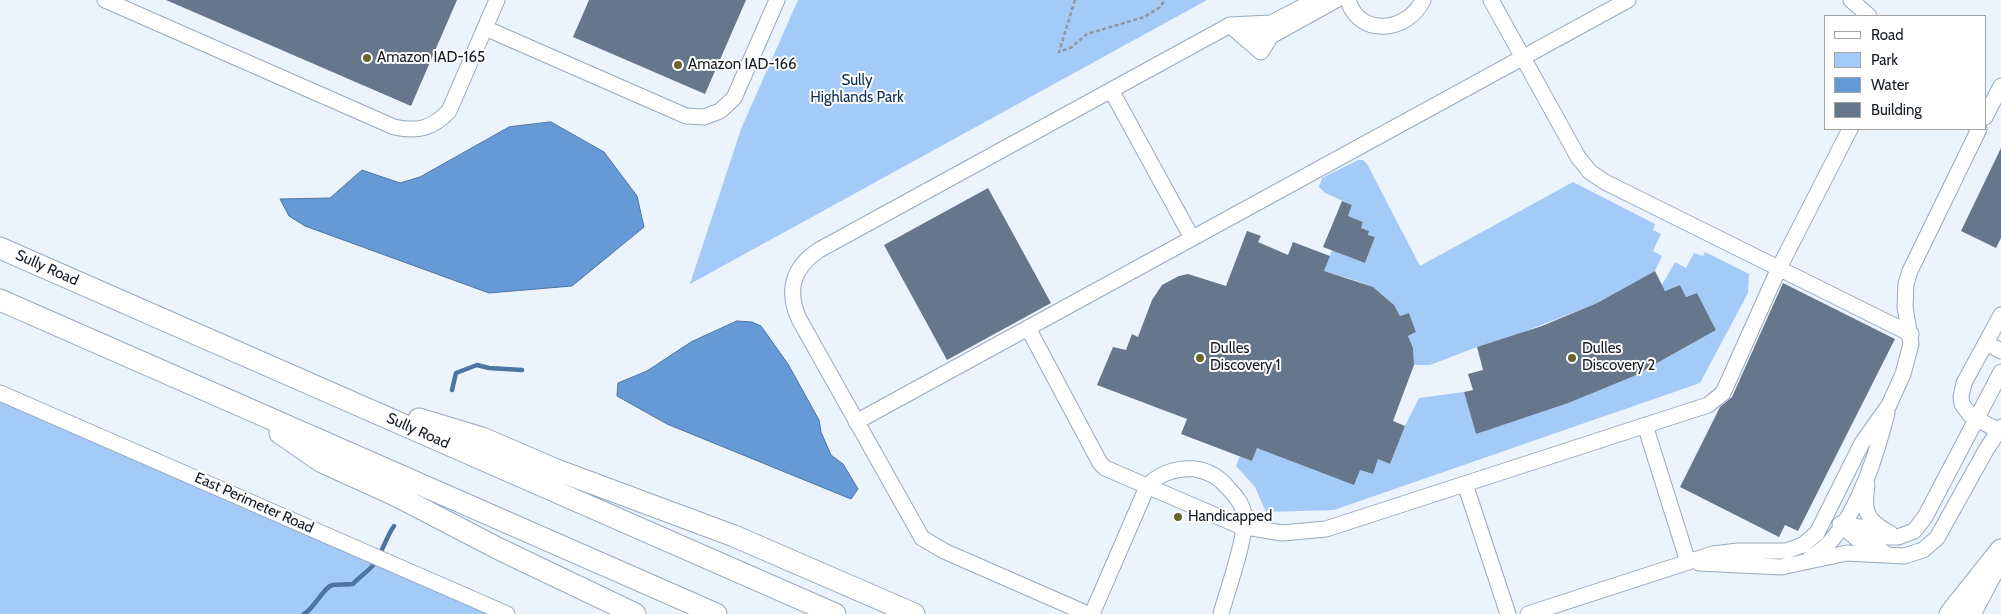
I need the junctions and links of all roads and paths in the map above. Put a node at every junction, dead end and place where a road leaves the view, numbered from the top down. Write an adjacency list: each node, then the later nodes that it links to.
1 (105, 0): 15 (lane)
2 (498, 0): 15 (lane)
3 (777, 0): 15 (lane)
4 (1075, 0): 5 (path)
5 (1165, 0)
6 (1316, 0): 14 (lane)
7 (1336, 0): 14 (lane)
8 (1348, 0): 9 (lane)
9 (1423, 0)
10 (1491, 0): 16 (lane)
11 (1628, 0): 16 (lane)
12 (1852, 0): 13 (lane)
13 (1868, 15)
14 (1230, 25): 18 (lane)
15 (485, 28)
16 (1522, 58): 22 (lane); 24 (lane)
17 (2001, 86): 19 (lane)
18 (1111, 90): 22 (lane); 37 (lane)
19 (1986, 116)
20 (1849, 130): 24 (lane)
21 (1979, 130): 28 (lane)
22 (1192, 238): 27 (lane)
23 (0, 248): 33 (highway, Sully Road)
24 (1779, 268): 28 (lane); 38 (lane)
25 (0, 300): 34 (highway)
26 (2001, 315): 29 (lane)
27 (1028, 328): 37 (lane); 42 (lane)
28 (1911, 334): 35 (lane)
29 (1986, 343): 30 (lane); 36 (lane)
30 (2001, 351)
31 (2001, 372): 36 (lane)
32 (0, 393): 52 (lane, East Perimeter Road)
33 (334, 394): 55 (highway, Sully Road); 56 (highway)
34 (238, 404): 53 (highway); 54 (highway)
35 (1889, 405): 40 (lane); 43 (lane)
36 (1976, 419): 39 (lane); 46 (lane)
37 (856, 422): 57 (lane)
38 (1645, 425): 41 (lane); 50 (lane)
39 (2000, 429): 48 (lane)
40 (1869, 474): 44 (lane); 46 (lane)
41 (1464, 484): 45 (lane); 60 (lane)
42 (1147, 487): 45 (lane); 45 (lane); 58 (lane)
43 (1826, 517): 44 (lane); 50 (lane)
44 (1842, 525): 46 (lane); 48 (lane); 51 (lane)
45 (1245, 527): 59 (lane)
46 (1898, 537)
47 (2001, 550): 62 (highway)
48 (1894, 557): 51 (lane)
49 (2001, 558): 63 (main road)
50 (1688, 562): 51 (lane); 61 (lane)
51 (1802, 562)
52 (508, 614)
53 (635, 614)
54 (716, 614)
55 (835, 614)
56 (914, 614)
57 (1088, 614)
58 (1092, 614)
59 (1221, 614)
60 (1508, 614)
61 (1528, 614)
62 (1950, 614)
63 (1971, 614)

